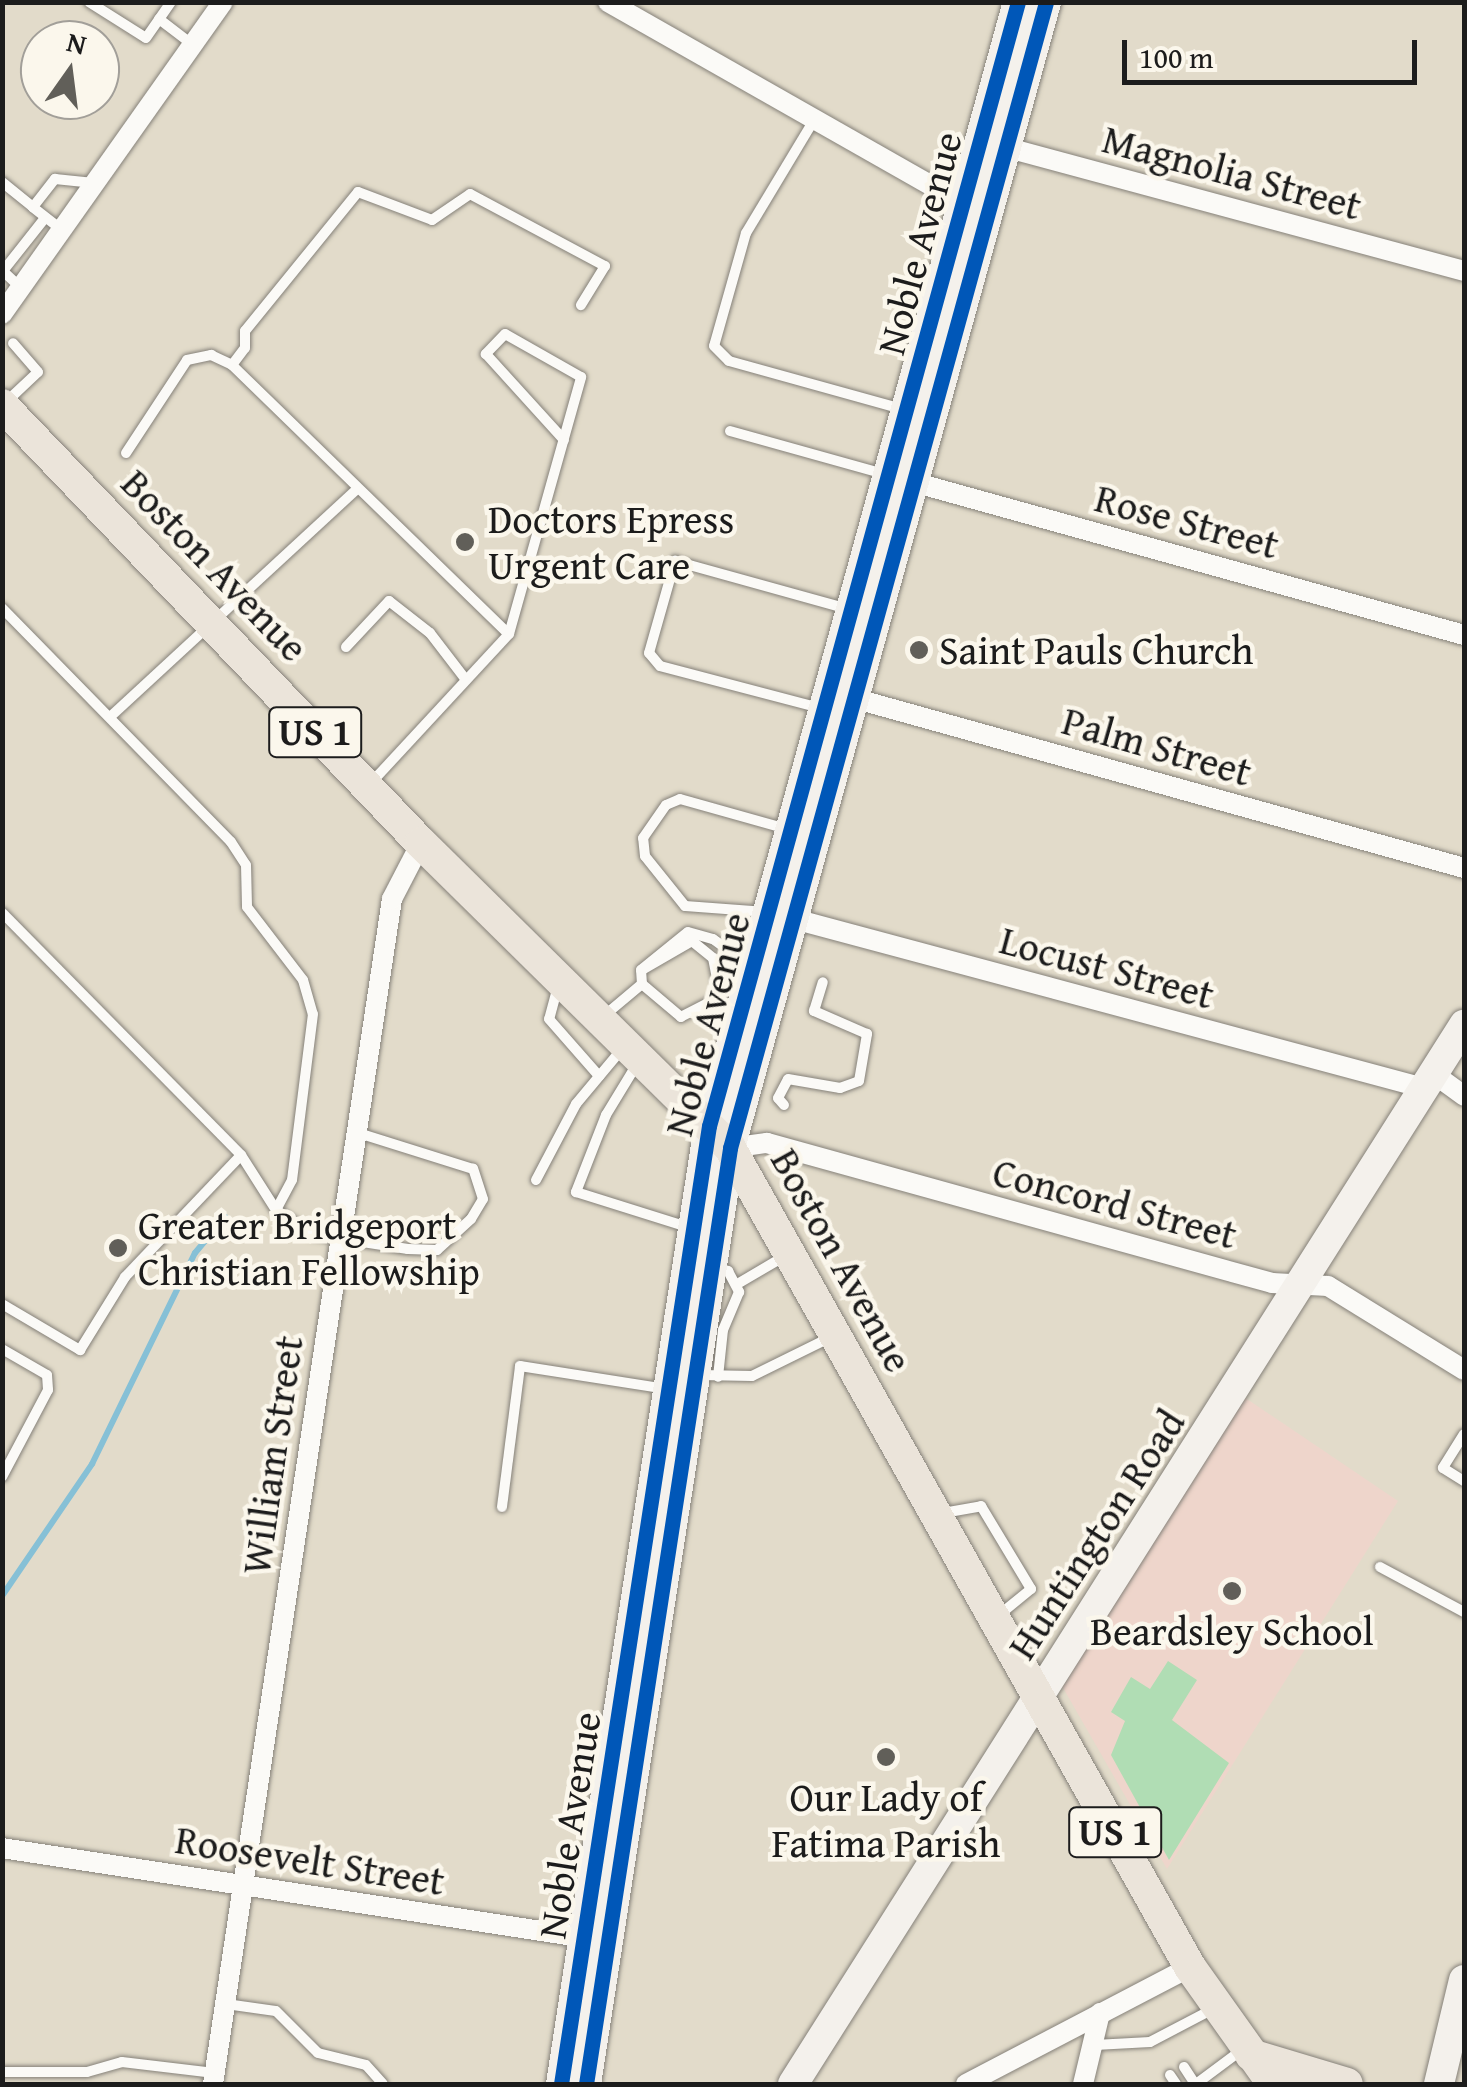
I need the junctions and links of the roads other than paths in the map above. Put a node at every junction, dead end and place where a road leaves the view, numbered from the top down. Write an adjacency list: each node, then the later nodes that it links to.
1 (89, 2): 7 (lane)
2 (170, 2): 7 (lane)
3 (223, 2): 8 (street)
4 (608, 2): 9 (street)
5 (1018, 2): 10 (main road, Noble Avenue)
6 (1046, 2): 10 (main road, Noble Avenue)
7 (159, 20): 8 (lane)
8 (193, 45): 12 (street)
9 (814, 120): 14 (street); 25 (lane)
10 (993, 144): 14 (main road, Noble Avenue); 18 (street, Magnolia Street)
11 (2, 182): 13 (lane)
12 (94, 184): 13 (lane); 16 (street)
13 (32, 207): 15 (lane)
14 (976, 210): 25 (main road, Noble Avenue); 29 (main road, Noble Avenue)
15 (44, 218): 16 (lane); 17 (lane)
16 (63, 230): 19 (street)
17 (3, 271): 19 (lane)
18 (1464, 271)
19 (21, 288): 21 (street)
20 (581, 306): 23 (lane)
21 (2, 314)
22 (13, 343): 24 (lane)
23 (232, 365): 28 (lane); 30 (lane)
24 (3, 405): 33 (main road, Boston Avenue / US 1)
25 (908, 411): 29 (main road, Noble Avenue)
26 (730, 431): 29 (lane)
27 (564, 440): 27 (lane); 34 (lane)
28 (126, 453)
29 (903, 479): 32 (main road, Noble Avenue); 35 (street, Rose Street)
30 (356, 490): 33 (lane); 34 (lane)
31 (2, 608): 39 (lane)
32 (865, 614): 38 (main road, Noble Avenue); 38 (lane)
33 (209, 619): 39 (lane); 40 (main road, Boston Avenue / US 1)
34 (509, 634): 37 (lane)
35 (1464, 635)
36 (346, 646): 37 (lane)
37 (466, 680): 40 (lane)
38 (837, 700): 41 (main road, Noble Avenue); 43 (street, Palm Street); 45 (main road, Noble Avenue)
39 (110, 717): 63 (lane)
40 (367, 787): 42 (main road, Boston Avenue / US 1)
41 (793, 831): 45 (main road, Noble Avenue); 45 (lane)
42 (421, 843): 48 (main road, Boston Avenue / US 1); 59 (street, William Street)
43 (1464, 868)
44 (2, 914): 61 (lane)
45 (784, 916): 46 (main road, Noble Avenue); 56 (street, Locust Street); 60 (main road, Noble Avenue)
46 (743, 962): 47 (lane); 51 (main road, Noble Avenue)
47 (641, 970): 50 (lane); 51 (lane)
48 (560, 980): 52 (main road, Boston Avenue / US 1); 55 (lane)
49 (823, 982): 58 (lane)
50 (642, 984): 51 (lane); 52 (lane)
51 (727, 1003): 60 (main road, Noble Avenue)
52 (600, 1019): 54 (main road, Boston Avenue / US 1)
53 (1464, 1024): 56 (main road, Huntington Road)
54 (633, 1052): 55 (lane); 60 (main road, Boston Avenue / US 1); 64 (lane)
55 (599, 1076): 62 (lane)
56 (1429, 1081): 57 (street); 69 (main road, Huntington Road)
57 (1464, 1096)
58 (784, 1106)
59 (355, 1132): 65 (street, William Street); 65 (lane)
60 (719, 1137): 64 (main road, Noble Avenue); 66 (main road, Boston Avenue / US 1); 67 (main road, Noble Avenue); 69 (street, Concord Street)
61 (241, 1154): 63 (lane); 70 (lane)
62 (536, 1180)
63 (276, 1210): 65 (lane)
64 (692, 1229): 74 (main road, Noble Avenue)
65 (339, 1236): 85 (street, William Street)
66 (789, 1253): 68 (lane); 71 (main road, Boston Avenue / US 1)
67 (711, 1266): 68 (lane); 74 (main road, Noble Avenue)
68 (739, 1283): 74 (lane)
69 (1304, 1284): 73 (street, Concord Street); 83 (main road, Huntington Road)
70 (2, 1304)
71 (835, 1334): 74 (lane); 79 (main road, Boston Avenue / US 1)
72 (2, 1349): 76 (lane)
73 (1464, 1370)
74 (693, 1380): 78 (lane); 86 (main road, Noble Avenue)
75 (1464, 1434): 77 (lane)
76 (2, 1477)
77 (1464, 1480)
78 (502, 1508)
79 (936, 1514): 82 (main road, Boston Avenue / US 1); 82 (lane)
80 (1380, 1567): 81 (lane)
81 (1464, 1612)
82 (996, 1618): 83 (main road, Boston Avenue / US 1)
83 (1039, 1696): 87 (main road, Boston Avenue / US 1); 102 (main road, Huntington Road)
84 (2, 1848): 85 (street, Roosevelt Street)
85 (245, 1885): 86 (street, Roosevelt Street); 89 (street, William Street)
86 (596, 1939): 100 (main road, Noble Avenue); 101 (main road, Noble Avenue)
87 (1190, 1968): 90 (main road, Boston Avenue / US 1); 91 (street)
88 (1464, 1980): 108 (main road)
89 (226, 2004): 98 (street, William Street); 99 (lane)
90 (1216, 2008): 92 (lane); 93 (main road, Boston Avenue / US 1)
91 (1100, 2013): 92 (street); 103 (street)
92 (1096, 2044): 104 (street)
93 (1248, 2051): 97 (lane); 106 (main road, Boston Avenue / US 1); 107 (main road)
94 (1197, 2058): 97 (lane)
95 (1184, 2067): 105 (lane)
96 (2, 2072): 98 (lane)
97 (1206, 2072): 105 (lane)
98 (214, 2079)
99 (383, 2084)
100 (562, 2084)
101 (586, 2084)
102 (793, 2084)
103 (966, 2084)
104 (1083, 2084)
105 (1195, 2084)
106 (1273, 2084)
107 (1348, 2084)
108 (1439, 2084)

